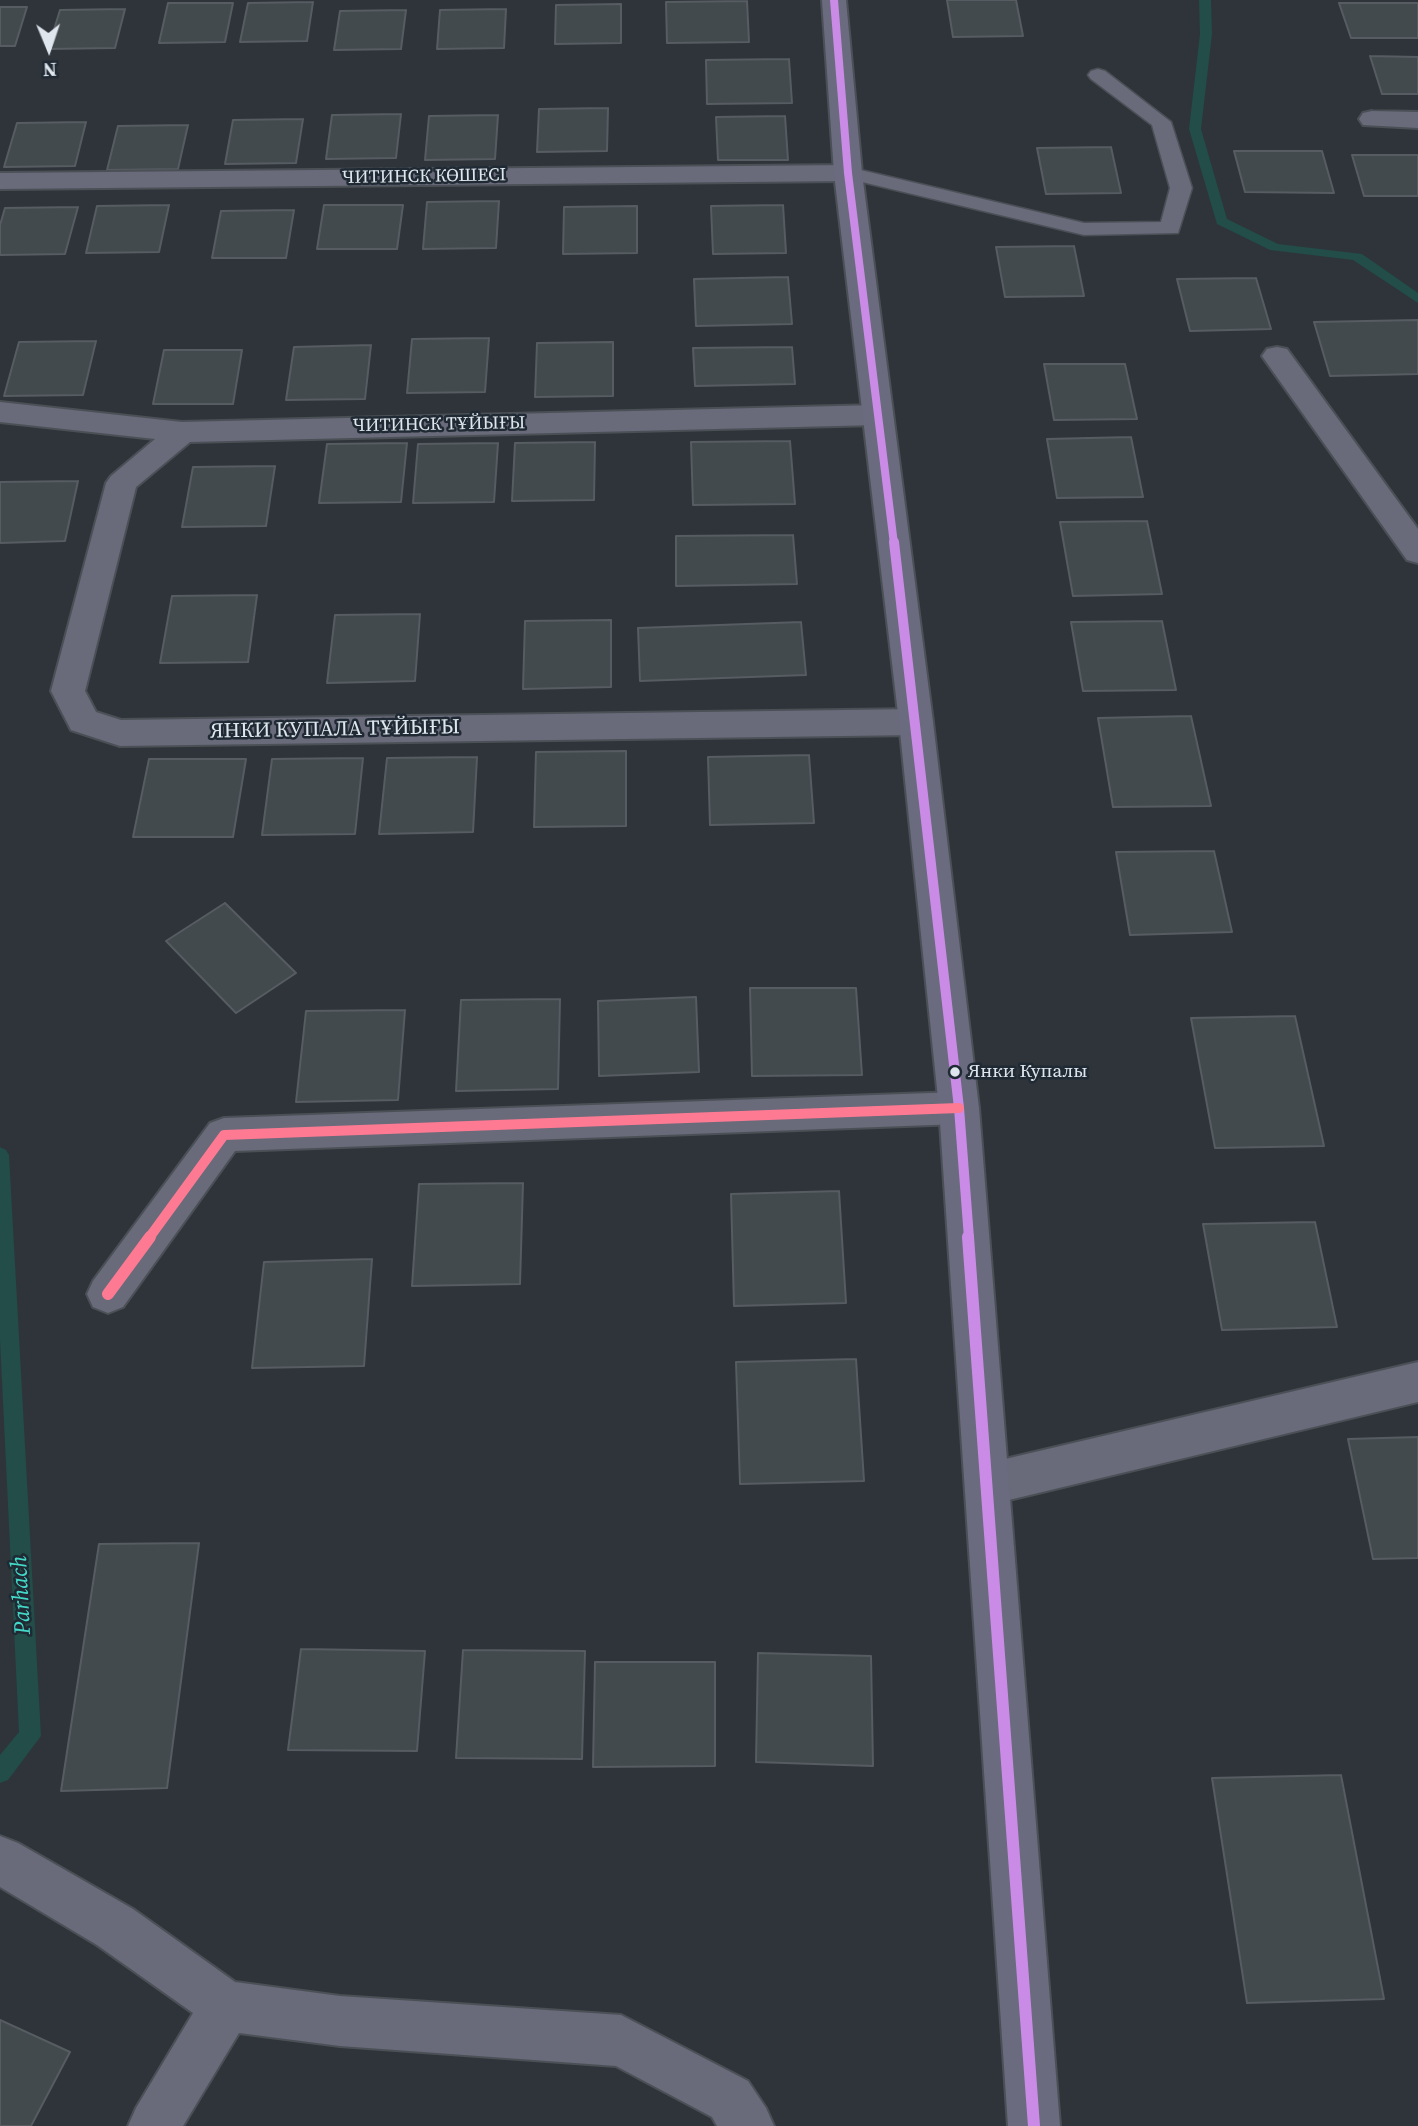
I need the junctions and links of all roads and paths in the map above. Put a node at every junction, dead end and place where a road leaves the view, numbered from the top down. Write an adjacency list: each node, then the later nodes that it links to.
1 (834, 0): 5 (main road)
2 (1098, 75): 5 (lane)
3 (1372, 119): 4 (street)
4 (1418, 120)
5 (848, 173): 6 (street, ЧИТИНСК КӨШЕСІ); 9 (main road)
6 (0, 181)
7 (1277, 356): 11 (street)
8 (0, 412): 10 (street, ЧИТИНСК ТҰЙЫҒЫ)
9 (878, 415): 10 (street, ЧИТИНСК ТҰЙЫҒЫ); 12 (main road)
10 (182, 432): 12 (street, ЯНКИ КУПАЛА ТҰЙЫҒЫ)
11 (1418, 552)
12 (916, 722): 13 (main road)
13 (959, 1108): 14 (street); 16 (main road)
14 (108, 1294)
15 (1418, 1382): 16 (street)
16 (988, 1484): 21 (main road)
17 (1, 1860): 18 (street)
18 (226, 2006): 19 (street); 20 (street)
19 (155, 2126)
20 (748, 2126)
21 (1034, 2126)

